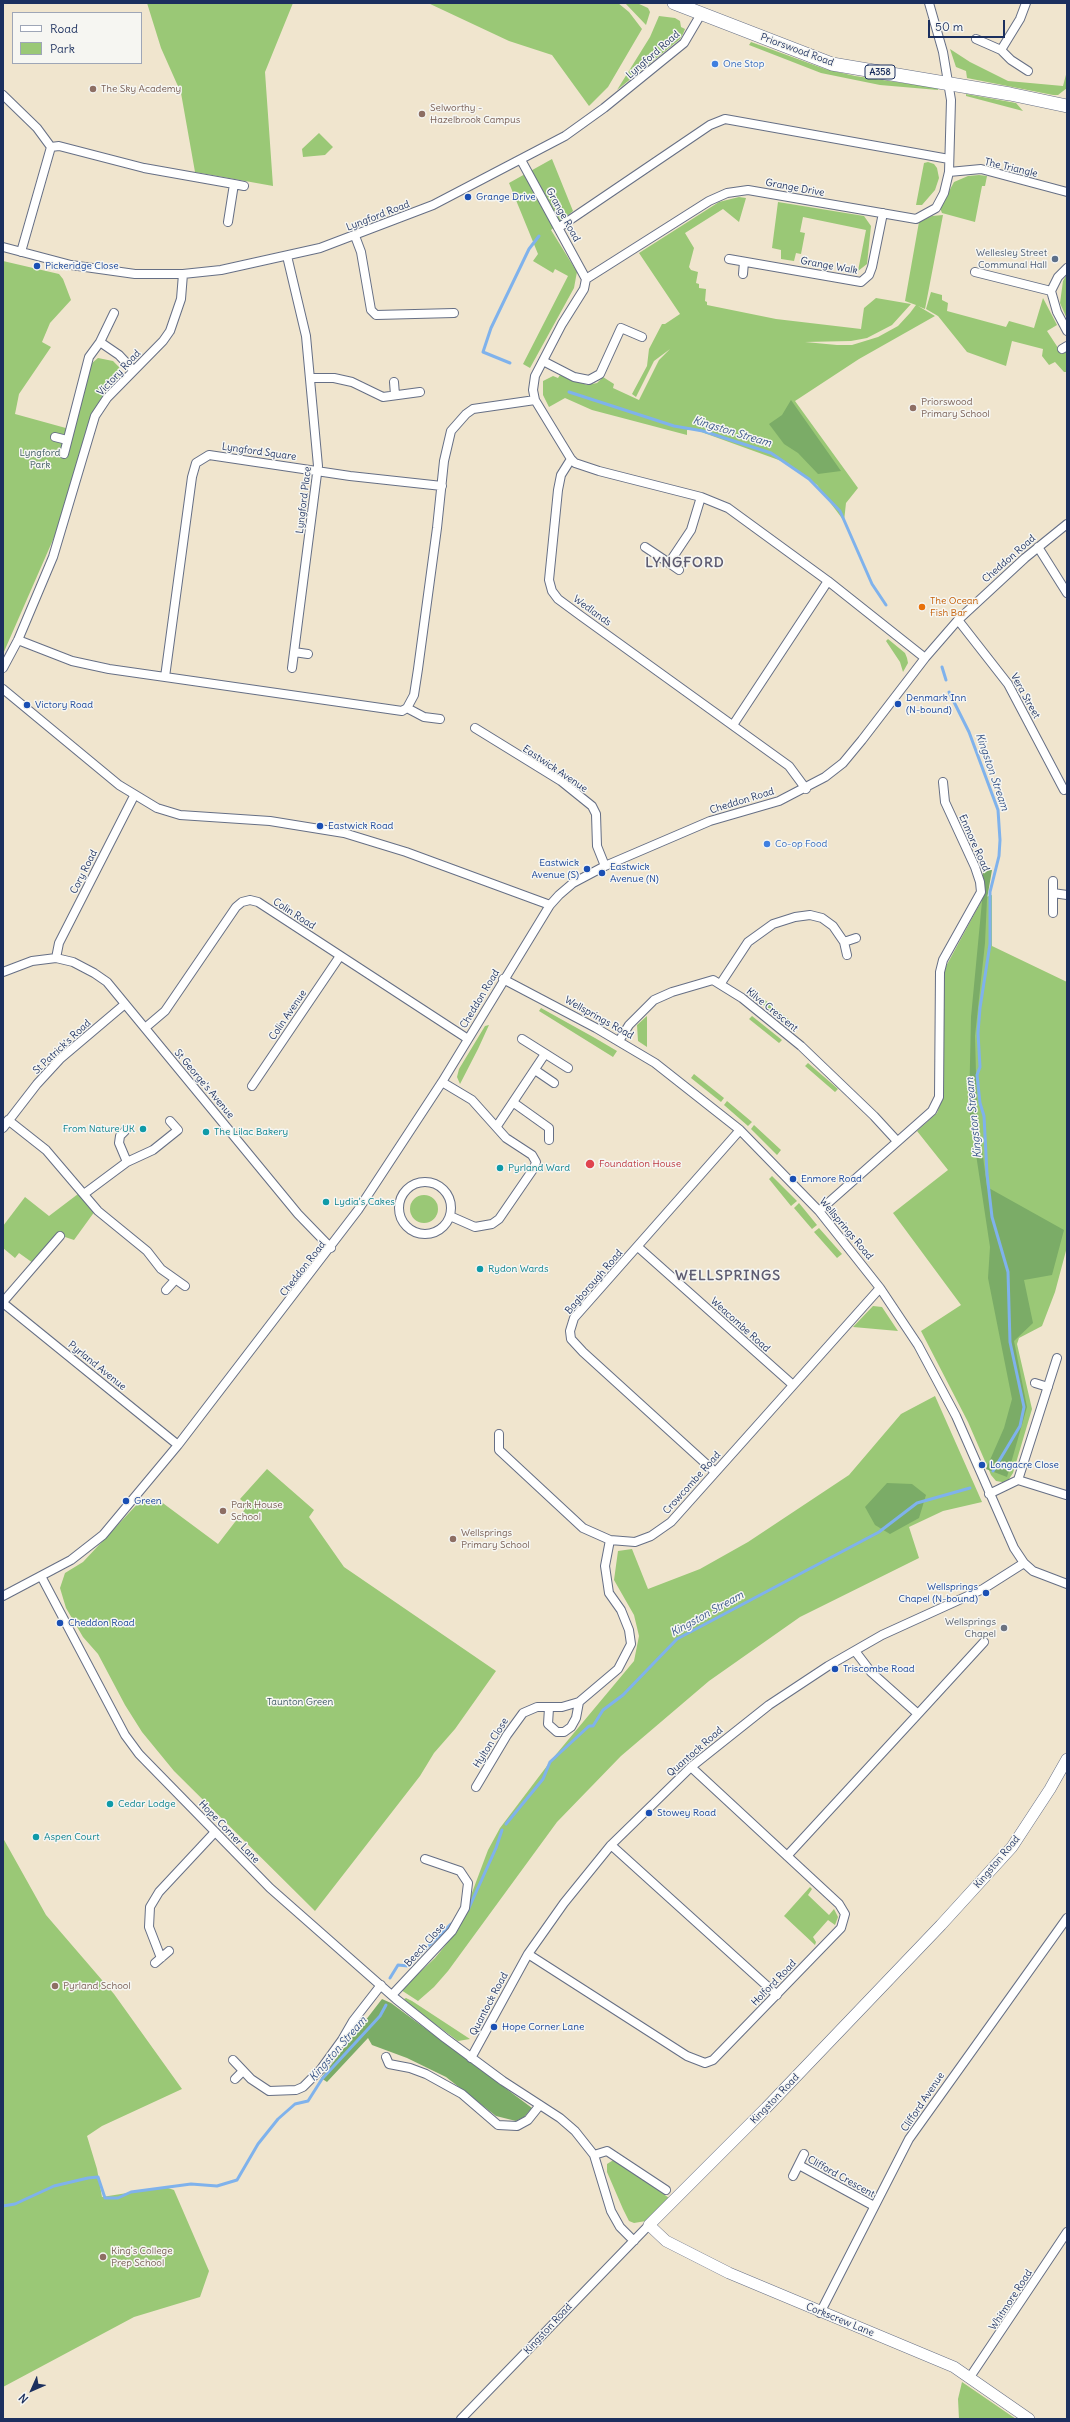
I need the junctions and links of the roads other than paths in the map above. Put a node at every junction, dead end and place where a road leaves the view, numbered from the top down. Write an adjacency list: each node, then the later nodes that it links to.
1 (674, 3): 4 (main road, Priorswood Road / A358)
2 (929, 3): 8 (street, Grange Drive)
3 (1026, 3): 6 (street)
4 (701, 14): 8 (main road, Priorswood Road / A358); 13 (street, Lyngford Road)
5 (976, 39): 6 (street)
6 (1001, 50): 7 (street)
7 (1028, 71)
8 (948, 83): 10 (main road, Priorswood Road / A358); 12 (street, Grange Drive)
9 (3, 95): 11 (street)
10 (1067, 106)
11 (51, 147): 15 (street); 23 (street)
12 (949, 159): 14 (street, Grange Drive); 20 (street)
13 (521, 160): 20 (street, Grange Road); 21 (street, Lyngford Road)
14 (949, 172): 17 (street, The Triangle); 18 (street, Grange Drive)
15 (234, 184): 16 (street); 19 (street)
16 (244, 186)
17 (1067, 192)
18 (883, 213): 26 (street, Grange Walk); 31 (street, Grange Drive)
19 (228, 222)
20 (558, 228): 31 (street, Grange Road)
21 (355, 236): 24 (street, Lyngford Road); 34 (street)
22 (3, 247): 23 (street, Lyngford Road)
23 (21, 252): 29 (street, Lyngford Road)
24 (287, 256): 29 (street, Lyngford Road); 40 (street, Lyngford Place)
25 (729, 259): 26 (street, Grange Walk)
26 (744, 262): 30 (street)
27 (1067, 268): 32 (street)
28 (975, 272): 32 (street)
29 (183, 274): 39 (street, Victory Road)
30 (743, 274)
31 (586, 279): 38 (street)
32 (1052, 291): 35 (street)
33 (114, 313): 37 (street)
34 (454, 313)
35 (1067, 331)
36 (642, 337): 38 (street)
37 (100, 342): 39 (street); 46 (street)
38 (543, 361): 44 (street)
39 (133, 370): 60 (street, Victory Road)
40 (310, 378): 43 (street); 49 (street, Lyngford Place)
41 (394, 382): 43 (street)
42 (420, 392): 43 (street)
43 (396, 395)
44 (535, 400): 48 (street); 50 (street)
45 (55, 437): 46 (street)
46 (67, 440): 47 (street)
47 (64, 454)
48 (571, 459): 51 (street); 70 (street, Wedlands)
49 (318, 471): 50 (street, Lyngford Square); 61 (street, Lyngford Place); 66 (street, Lyngford Square)
50 (442, 486): 68 (street)
51 (701, 497): 55 (street); 57 (street)
52 (1067, 524): 54 (street, Cheddon Road)
53 (645, 547): 55 (street)
54 (1038, 547): 58 (street); 59 (street, Cheddon Road)
55 (669, 564): 56 (street)
56 (679, 570)
57 (828, 581): 63 (street); 70 (street)
58 (1067, 593)
59 (958, 620): 63 (street, Cheddon Road); 74 (street, Vera Street)
60 (18, 640): 64 (street, Victory Road); 66 (street)
61 (294, 652): 62 (street); 65 (street, Lyngford Place)
62 (308, 654)
63 (925, 658): 73 (street, Cheddon Road)
64 (3, 668)
65 (292, 668)
66 (165, 677): 68 (street)
67 (3, 689): 75 (street)
68 (408, 708): 69 (street)
69 (440, 719)
70 (732, 725): 73 (street, Wedlands)
71 (475, 728): 76 (street, Eastwick Avenue)
72 (944, 782): 109 (street, Enmore Road)
73 (806, 788): 76 (street, Cheddon Road)
74 (1064, 790)
75 (134, 796): 80 (street); 86 (street, Cory Road)
76 (605, 866): 80 (street, Cheddon Road)
77 (1053, 881): 78 (street)
78 (1053, 894): 79 (street); 81 (street)
79 (1067, 895)
80 (550, 905): 88 (street, Cheddon Road)
81 (1053, 913)
82 (856, 938): 83 (street)
83 (844, 942): 84 (street); 89 (street)
84 (848, 955)
85 (340, 956): 91 (street, Colin Road); 92 (street, Colin Road); 100 (street, Colin Avenue)
86 (56, 958): 87 (street); 90 (street, St George's Avenue)
87 (3, 972)
88 (503, 979): 92 (street, Cheddon Road); 94 (street, Wellsprings Road)
89 (721, 983): 94 (street); 109 (street, Kilve Crescent)
90 (126, 1004): 91 (street, St George's Avenue); 102 (street, St Patrick's Road)
91 (145, 1028): 116 (street, St George's Avenue)
92 (468, 1039): 98 (street, Cheddon Road)
93 (522, 1039): 95 (street)
94 (619, 1040): 106 (street, Wellsprings Road)
95 (545, 1054): 96 (street); 97 (street)
96 (568, 1068)
97 (535, 1070): 99 (street); 101 (street)
98 (442, 1082): 104 (street); 116 (street, Cheddon Road)
99 (554, 1083)
100 (252, 1086)
101 (514, 1103): 104 (street); 108 (street)
102 (8, 1120): 105 (street, St Patrick's Road); 111 (street)
103 (170, 1121): 110 (street)
104 (497, 1126): 113 (street)
105 (3, 1128)
106 (740, 1130): 112 (street, Wellsprings Road); 115 (street, Bagborough Road)
107 (125, 1131): 110 (street)
108 (549, 1140)
109 (897, 1141): 112 (street, Enmore Road)
110 (127, 1162): 111 (street)
111 (84, 1194): 117 (street)
112 (819, 1210): 119 (street, Wellsprings Road)
113 (450, 1216): 113 (street)
114 (60, 1236): 121 (street, Pyrland Avenue)
115 (638, 1247): 124 (street, Weacombe Road); 128 (street, Bagborough Road)
116 (331, 1248): 127 (street, Cheddon Road)
117 (175, 1280): 118 (street); 120 (street)
118 (185, 1286)
119 (880, 1288): 124 (street, Crowcombe Road); 130 (street, Wellsprings Road)
120 (166, 1290)
121 (3, 1303): 127 (street, Pyrland Avenue)
122 (1057, 1358): 125 (street)
123 (1035, 1383): 125 (street)
124 (793, 1385): 128 (street, Crowcombe Road)
125 (1048, 1387): 129 (street)
126 (499, 1434): 132 (street, Crowcombe Road)
127 (178, 1445): 134 (street, Cheddon Road)
128 (715, 1472): 132 (street, Crowcombe Road)
129 (1018, 1480): 130 (street); 131 (street)
130 (989, 1494): 133 (street, Wellsprings Road)
131 (1066, 1495)
132 (610, 1540): 139 (street, Hylton Close)
133 (1024, 1564): 135 (street, Wellsprings Road); 138 (street, Quantock Road)
134 (41, 1576): 136 (street, Cheddon Road); 145 (street, Hope Corner Lane)
135 (1067, 1584)
136 (3, 1596)
137 (984, 1642): 141 (street)
138 (855, 1651): 141 (street); 143 (street, Quantock Road)
139 (579, 1702): 140 (street, Hylton Close); 140 (street)
140 (549, 1708): 144 (street, Hylton Close)
141 (918, 1714): 147 (street)
142 (1067, 1759): 167 (street, Kingston Road)
143 (691, 1767): 146 (street, Quantock Road); 147 (street, Holford Road)
144 (476, 1787)
145 (215, 1832): 150 (street); 152 (street, Hope Corner Lane)
146 (611, 1845): 151 (street, Quantock Road); 154 (street)
147 (787, 1856): 154 (street, Holford Road)
148 (425, 1859): 153 (street, Beech Close)
149 (1067, 1918): 166 (street, Clifford Avenue)
150 (169, 1951)
151 (528, 1954): 154 (street, Holford Road); 155 (street, Quantock Road)
152 (381, 1985): 153 (street, Hope Corner Lane); 158 (street)
153 (392, 1995): 155 (street, Hope Corner Lane)
154 (777, 1995)
155 (471, 2058): 160 (street, Hope Corner Lane)
156 (233, 2060): 158 (street)
157 (386, 2064): 160 (street)
158 (243, 2071): 159 (street)
159 (235, 2079)
160 (540, 2105): 162 (street, Hope Corner Lane)
161 (804, 2154): 163 (street, Clifford Crescent)
162 (594, 2155): 165 (street); 169 (street, Hope Corner Lane)
163 (799, 2165): 164 (street, Clifford Crescent); 166 (street, Clifford Crescent)
164 (793, 2176)
165 (666, 2190)
166 (874, 2206): 170 (street, Clifford Avenue)
167 (649, 2225): 169 (street, Kingston Road); 170 (street, Corkscrew Lane)
168 (1067, 2232): 171 (street, Whitmore Road)
169 (634, 2241): 172 (street, Kingston Road)
170 (820, 2313): 171 (street, Corkscrew Lane)
171 (970, 2377): 173 (street, Corkscrew Lane)
172 (461, 2419)
173 (1029, 2419)

